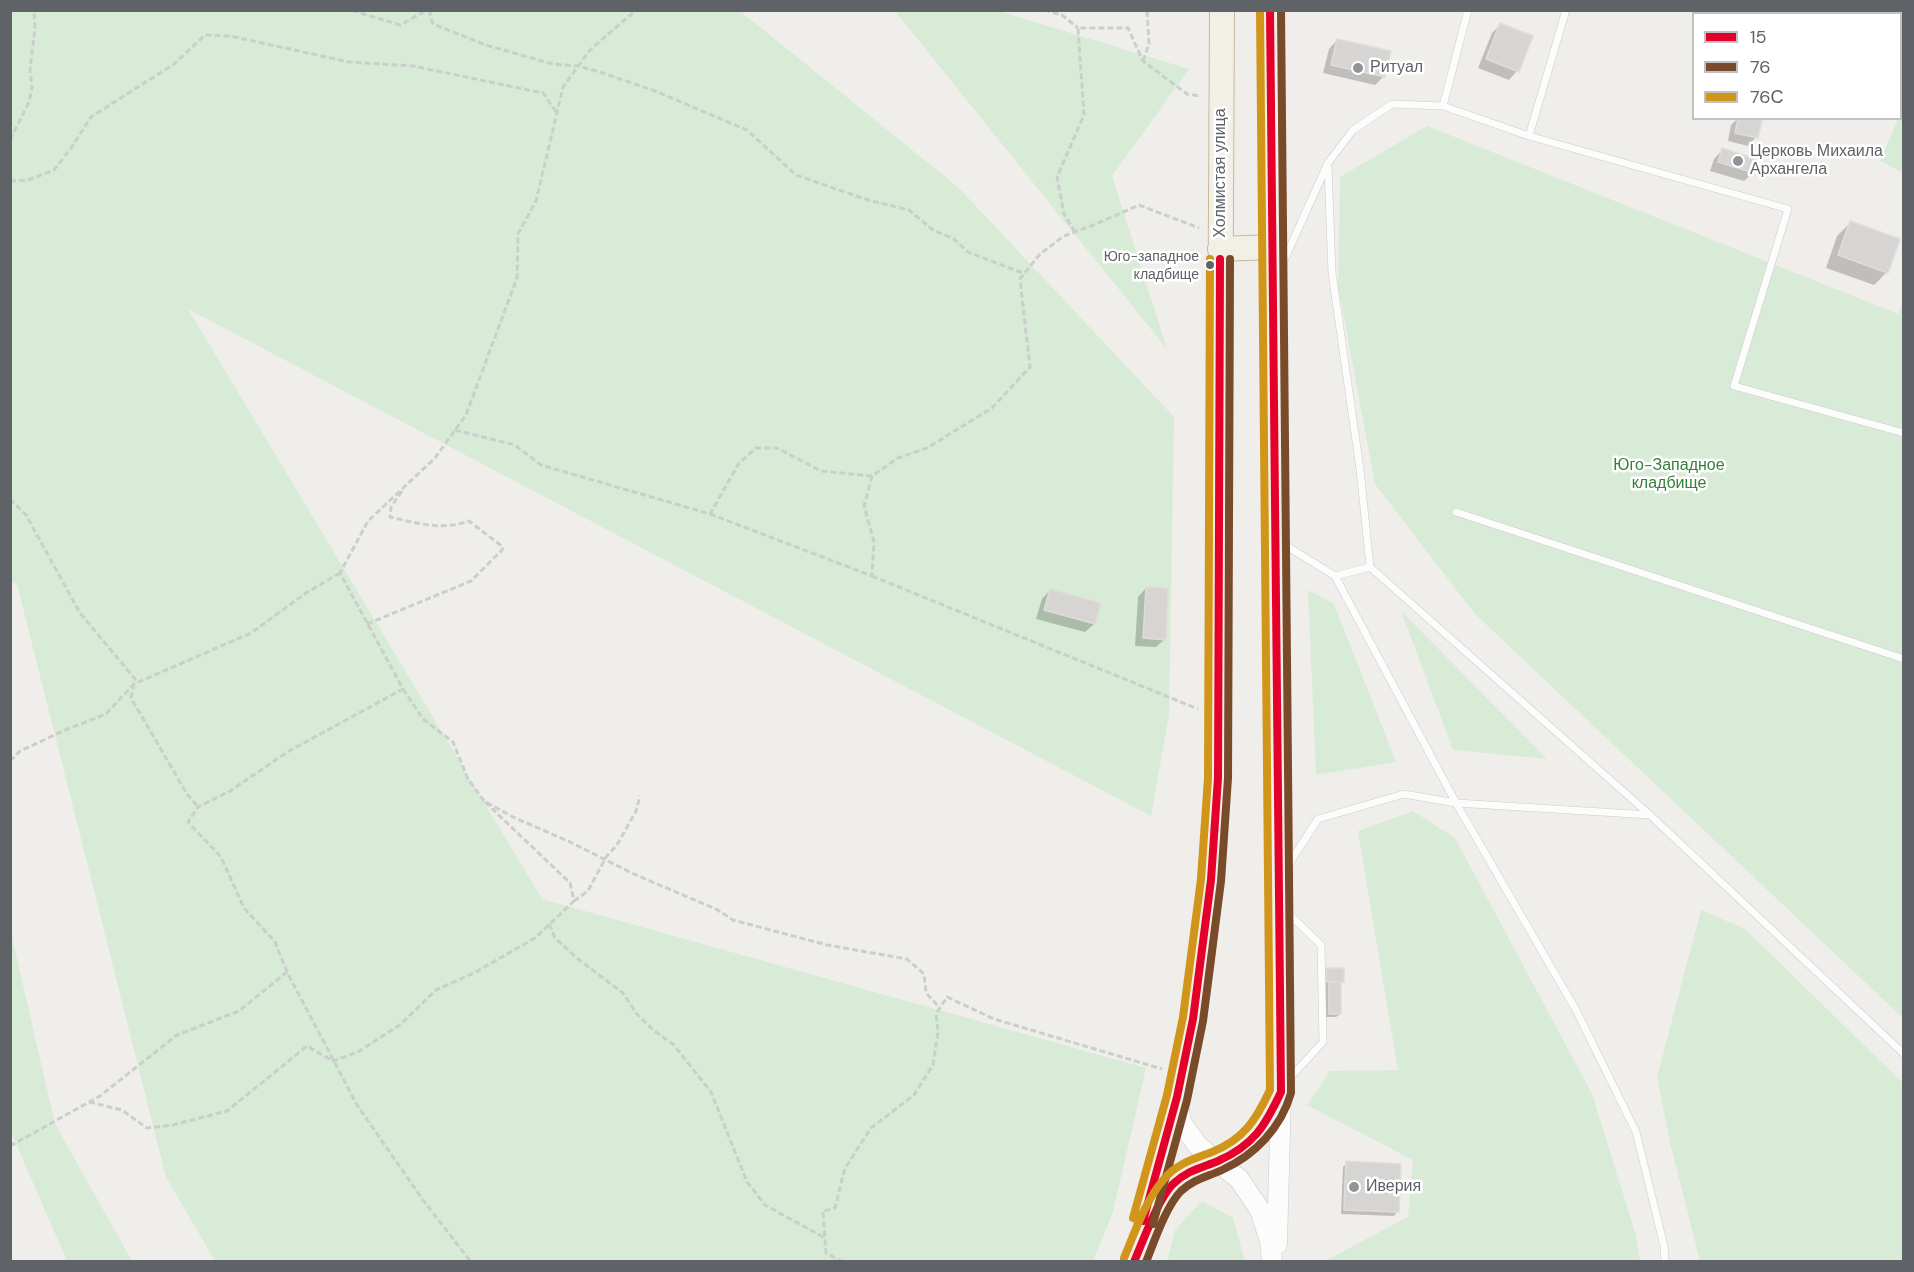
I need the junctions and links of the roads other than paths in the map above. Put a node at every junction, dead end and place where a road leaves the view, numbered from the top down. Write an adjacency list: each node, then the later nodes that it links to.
1 (1222, 10): 8 (highway, Холмистая улица)
2 (1270, 10): 9 (highway, Холмистая улица)
3 (1468, 10): 5 (lane)
4 (1566, 10): 6 (lane)
5 (1443, 106): 6 (lane); 7 (lane)
6 (1529, 136): 11 (lane)
7 (1328, 163): 10 (lane); 14 (lane)
8 (1221, 243): 9 (highway); 22 (highway, Холмистая улица)
9 (1273, 247): 10 (highway, Холмистая улица)
10 (1273, 284): 13 (highway, Холмистая улица)
11 (1904, 432)
12 (1456, 512): 16 (lane)
13 (1276, 539): 15 (lane); 19 (highway, Холмистая улица)
14 (1370, 567): 15 (lane); 18 (lane)
15 (1335, 576): 17 (lane)
16 (1904, 659)
17 (1456, 803): 18 (lane); 19 (lane); 27 (lane)
18 (1650, 816): 21 (lane)
19 (1279, 880): 20 (highway, Холмистая улица)
20 (1280, 905): 23 (highway, Холмистая улица); 23 (lane)
21 (1904, 1054)
22 (1180, 1085): 24 (main road); 25 (highway, Холмистая улица)
23 (1281, 1089): 24 (highway, Холмистая улица); 26 (main road)
24 (1217, 1161): 25 (highway, Холмистая улица); 26 (main road)
25 (1133, 1262)
26 (1274, 1262)
27 (1665, 1262)

